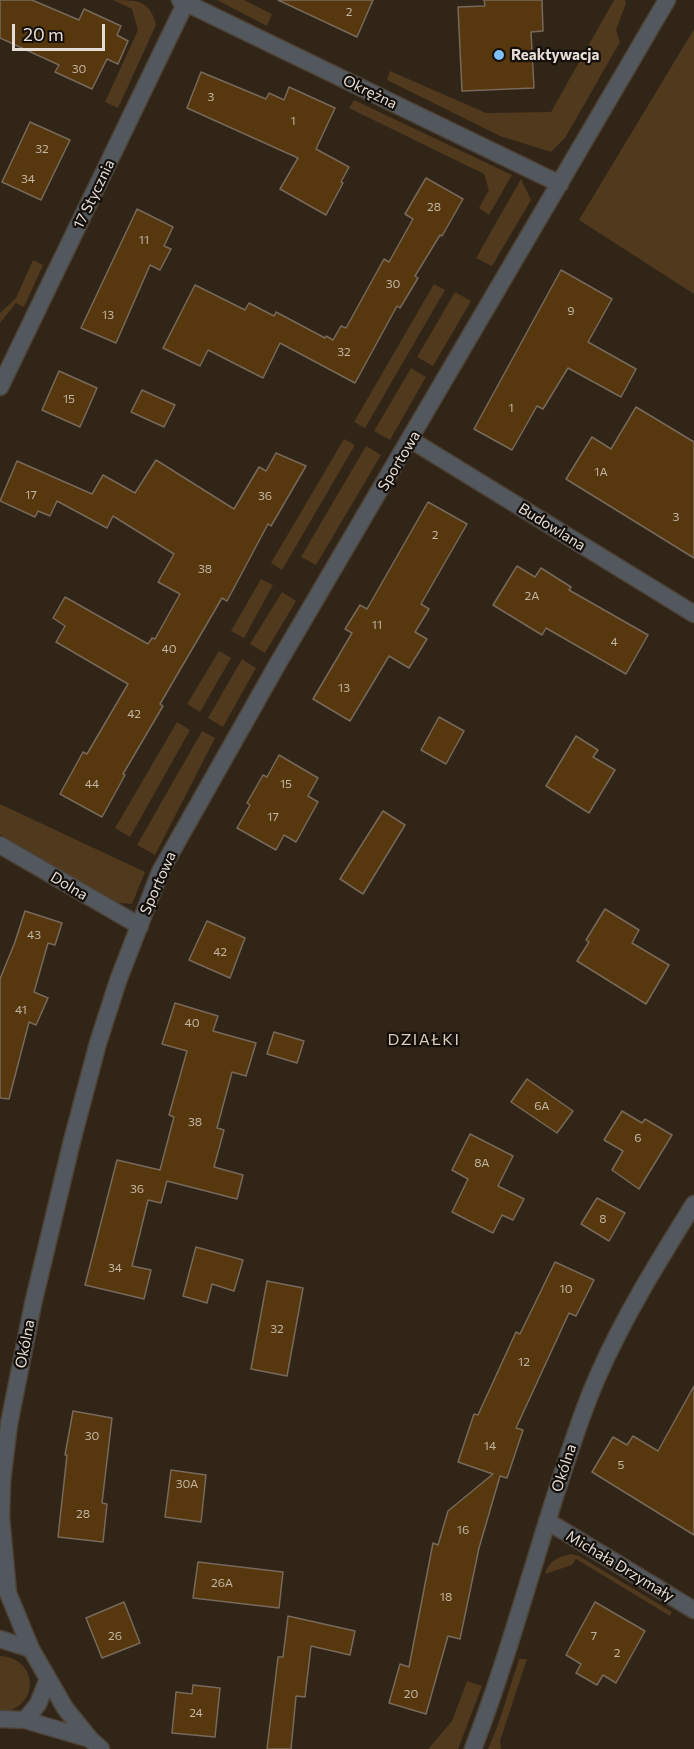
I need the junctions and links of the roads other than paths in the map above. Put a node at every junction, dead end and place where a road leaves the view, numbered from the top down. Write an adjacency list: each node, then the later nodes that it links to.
1 (667, 0): 3 (street, Sportowa)
2 (184, 1): 3 (street, Okrężna); 4 (street, 17 Stycznia)
3 (560, 184): 5 (street, Sportowa)
4 (0, 387)
5 (411, 440): 6 (street, Budowlana); 8 (street, Sportowa)
6 (694, 614)
7 (0, 845): 8 (street, Dolna)
8 (140, 926): 11 (street, Okólna)
9 (694, 1204): 10 (street, Okólna)
10 (547, 1521): 12 (street, Michała Drzymały); 19 (street, Okólna)
11 (4, 1599): 14 (street, Okólna)
12 (694, 1610)
13 (0, 1640): 14 (street)
14 (31, 1649): 15 (street, Okólna)
15 (48, 1679): 17 (street); 18 (street, Okólna)
16 (0, 1719): 17 (street)
17 (26, 1720): 18 (street)
18 (96, 1744)
19 (473, 1749)

